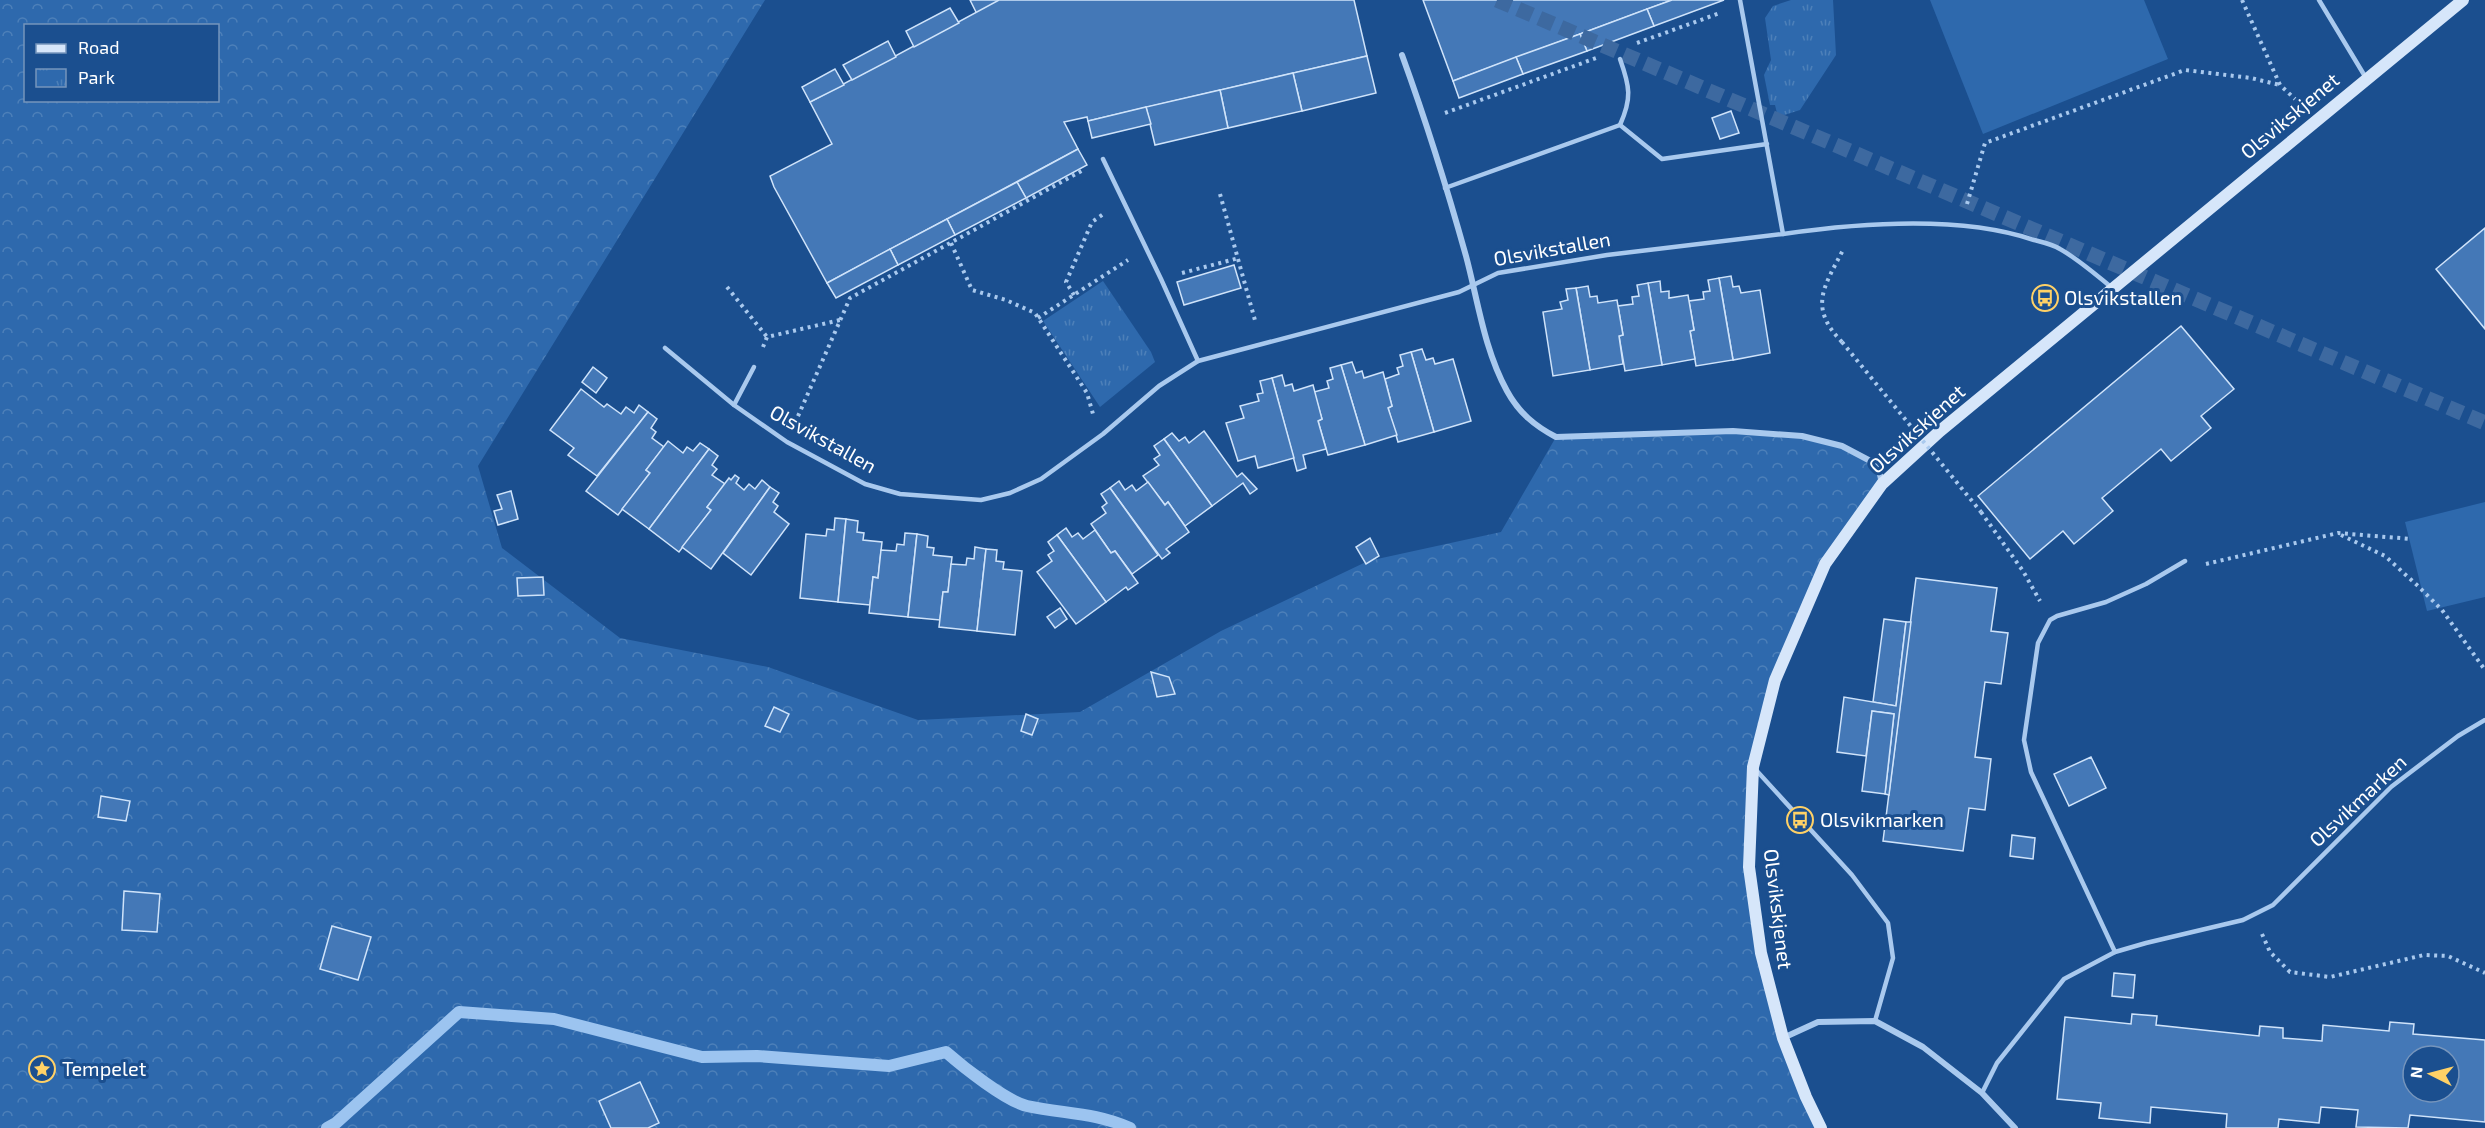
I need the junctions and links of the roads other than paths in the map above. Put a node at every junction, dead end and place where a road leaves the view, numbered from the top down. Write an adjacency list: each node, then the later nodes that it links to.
1 (2319, 0): 6 (lane, Olsvikskjenet)
2 (2463, 0): 6 (main road, Olsvikskjenet)
3 (1740, 3): 8 (lane)
4 (1402, 55): 10 (street, Olsvikstallen)
5 (1620, 59): 7 (lane)
6 (2366, 78): 13 (main road, Olsvikskjenet)
7 (1620, 125): 8 (lane); 10 (lane)
8 (1767, 144): 11 (lane)
9 (1103, 159): 15 (lane)
10 (1445, 188): 12 (street, Olsvikstallen)
11 (1783, 234): 12 (lane, Olsvikstallen); 13 (lane, Olsvikstallen)
12 (1472, 286): 15 (lane, Olsvikstallen); 18 (street, Olsvikstallen)
13 (2113, 288): 18 (main road, Olsvikskjenet)
14 (665, 348): 17 (lane, Olsvikstallen)
15 (1198, 361): 17 (lane, Olsvikstallen)
16 (754, 367): 17 (lane)
17 (734, 405)
18 (1882, 484): 21 (main road, Olsvikskjenet)
19 (2185, 561): 22 (lane)
20 (2485, 720): 22 (lane, Olsvikmarken)
21 (1753, 767): 23 (lane); 24 (main road, Olsvikskjenet)
22 (2115, 952): 25 (lane, Olsvikmarken)
23 (1875, 1021): 24 (street); 25 (street)
24 (1783, 1038): 26 (main road, Olsvikskjenet)
25 (1982, 1093): 27 (street)
26 (1821, 1128)
27 (2015, 1128)

